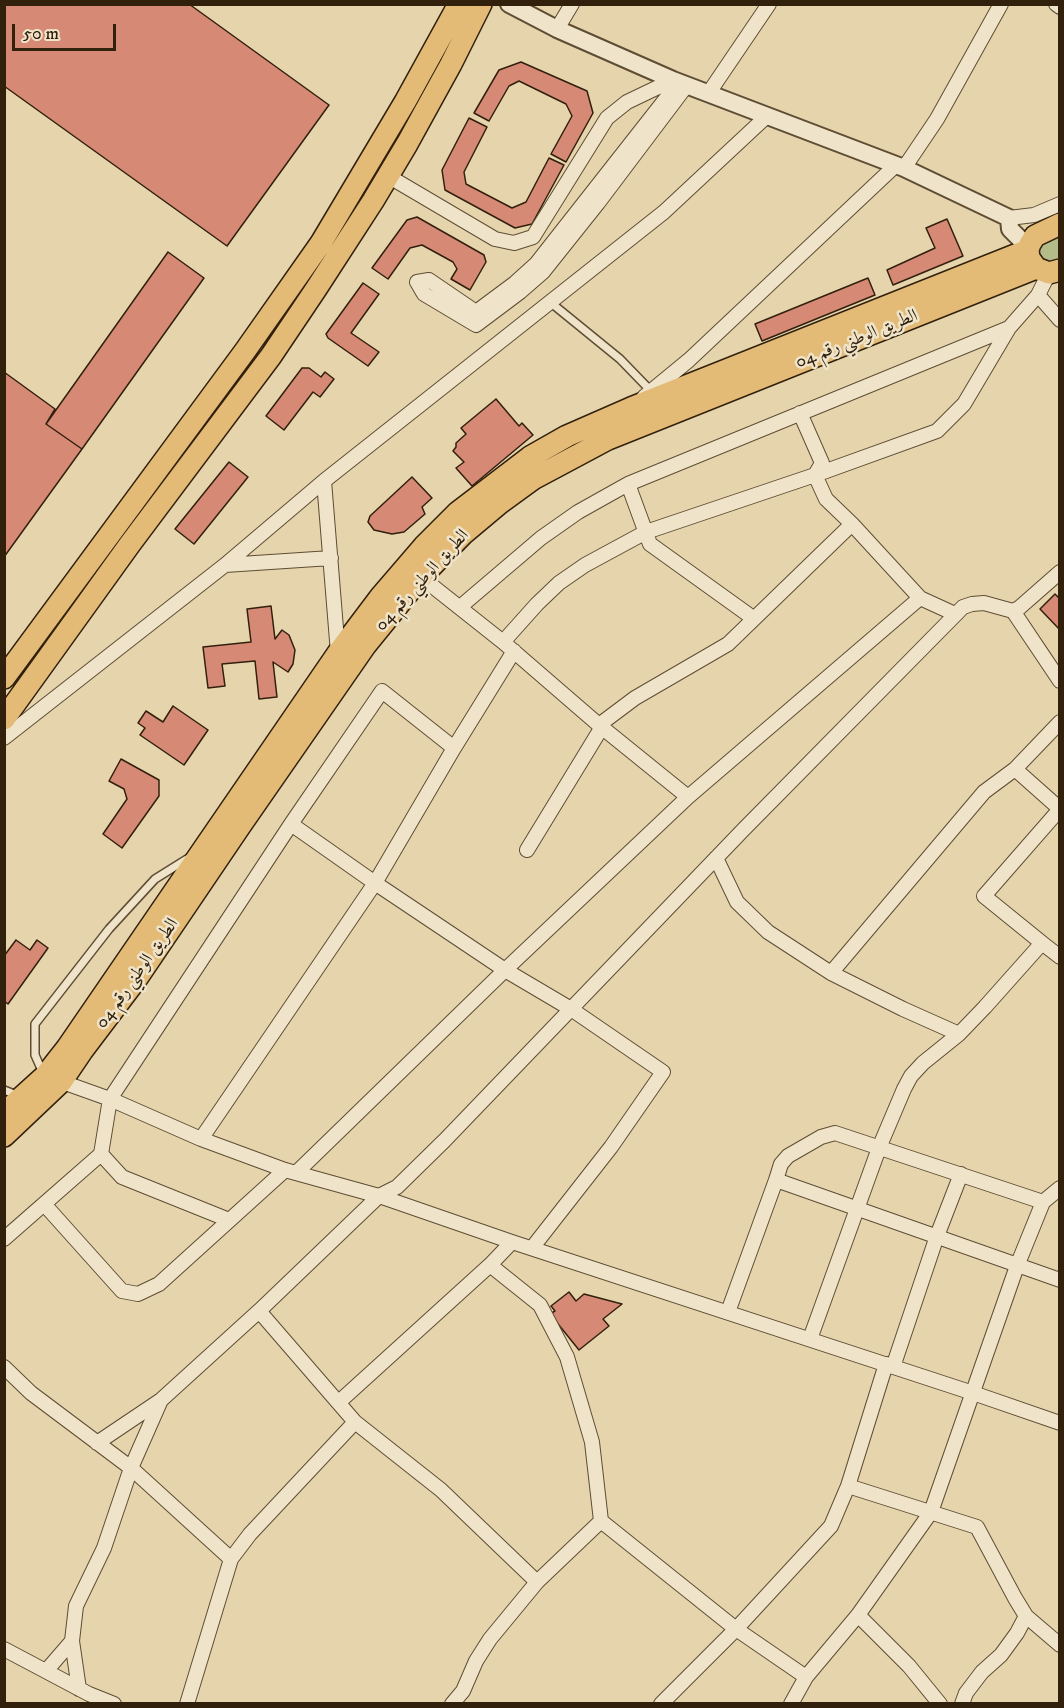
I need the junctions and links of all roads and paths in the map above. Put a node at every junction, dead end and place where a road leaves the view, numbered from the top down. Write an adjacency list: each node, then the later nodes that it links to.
1 (459, 4): 41 (main road)
2 (481, 4): 12 (main road)
3 (509, 4): 7 (street)
4 (572, 4): 7 (street)
5 (769, 4): 9 (street)
6 (1001, 4): 11 (street)
7 (557, 29): 8 (street)
8 (680, 82): 8 (street); 9 (street); 12 (street)
9 (708, 94): 10 (street)
10 (767, 116): 11 (street); 18 (street)
11 (900, 167): 14 (street); 21 (street)
12 (388, 176): 43 (main road)
13 (1059, 204): 14 (street)
14 (1009, 218): 16 (street)
15 (1059, 224): 16 (main road, الطريق الوطني رقم 04)
16 (1040, 261): 17 (street); 22 (main road, الطريق الوطني رقم 04); 32 (main road, الطريق الوطني رقم 04)
17 (1038, 295): 19 (street); 20 (street)
18 (550, 302): 21 (lane); 25 (street)
19 (1059, 320)
20 (1009, 328): 23 (street); 24 (street)
21 (651, 391): 22 (street)
22 (631, 408): 40 (main road, الطريق الوطني رقم 04)
23 (800, 413): 24 (street); 26 (street)
24 (815, 475): 27 (street); 28 (street)
25 (324, 481): 29 (street); 30 (street)
26 (628, 484): 28 (street); 34 (street)
27 (852, 524): 33 (street); 37 (street)
28 (646, 532): 37 (street); 38 (street)
29 (330, 558): 30 (street); 40 (street)
30 (225, 565): 46 (street)
31 (1058, 576): 35 (street)
32 (421, 577): 34 (street); 61 (main road, الطريق الوطني رقم 04)
33 (920, 598): 36 (street); 49 (street)
34 (460, 608): 38 (street)
35 (1013, 611): 36 (street); 42 (street)
36 (955, 614): 53 (street)
37 (753, 618): 45 (street)
38 (503, 642): 39 (street)
39 (514, 651): 45 (street); 47 (street)
40 (338, 653): 52 (main road, الطريق الوطني رقم 04)
41 (4, 678)
42 (1059, 681)
43 (4, 719)
44 (1059, 722): 48 (street)
45 (601, 726): 49 (street); 51 (street)
46 (4, 738)
47 (454, 748): 50 (street); 54 (street)
48 (1015, 769): 55 (street); 58 (street)
49 (688, 797): 57 (street)
50 (291, 824): 54 (street); 63 (street)
51 (526, 850)
52 (200, 851): 61 (main road, الطريق الوطني رقم 04); 61 (lane)
53 (716, 858): 58 (street); 59 (street)
54 (375, 883): 57 (street); 66 (street)
55 (1042, 943): 56 (street); 60 (street)
56 (1059, 957)
57 (505, 970): 59 (street); 69 (street)
58 (831, 973): 60 (street)
59 (571, 1009): 73 (street); 81 (street)
60 (959, 1034): 67 (street)
61 (53, 1079): 62 (main road, الطريق الوطني رقم 04); 63 (street); 65 (main road, الطريق الوطني رقم 04)
62 (13, 1093): 64 (main road, الطريق الوطني رقم 04)
63 (110, 1100): 66 (street); 68 (street)
64 (4, 1113)
65 (4, 1136)
66 (201, 1139): 69 (street)
67 (879, 1148): 70 (street); 71 (street); 76 (street)
68 (100, 1154): 75 (street); 77 (street)
69 (291, 1172): 73 (street); 77 (street)
70 (961, 1174): 74 (street); 78 (street)
71 (776, 1180): 76 (street); 86 (street)
72 (1059, 1188): 74 (street)
73 (379, 1196): 80 (street); 85 (street)
74 (1043, 1202): 83 (street)
75 (44, 1204): 77 (street); 79 (street)
76 (857, 1208): 78 (street); 87 (street)
77 (229, 1220)
78 (937, 1236): 83 (street); 88 (street)
79 (4, 1239)
80 (512, 1242): 81 (street); 82 (street)
81 (532, 1248): 86 (street)
82 (490, 1265): 92 (street); 99 (street)
83 (1017, 1266): 84 (street); 90 (street)
84 (1059, 1280)
85 (259, 1311): 91 (street); 92 (street)
86 (728, 1312): 87 (street)
87 (810, 1339): 88 (street)
88 (889, 1365): 90 (street); 97 (street)
89 (4, 1367): 95 (street)
90 (973, 1392): 94 (street); 98 (street)
91 (161, 1400): 95 (street); 96 (street)
92 (339, 1402): 93 (street)
93 (355, 1422): 100 (street); 101 (street)
94 (1059, 1423)
95 (97, 1443): 96 (street)
96 (131, 1468): 100 (street); 105 (street)
97 (848, 1486): 98 (street); 104 (street)
98 (931, 1512): 102 (street); 103 (street)
99 (601, 1521): 101 (street); 104 (street)
100 (231, 1559): 112 (street)
101 (537, 1582): 113 (street)
102 (858, 1615): 109 (street); 116 (street)
103 (1026, 1616): 106 (street); 117 (street)
104 (736, 1629): 109 (street); 114 (street)
105 (72, 1641): 108 (street); 110 (street)
106 (1059, 1646)
107 (4, 1650): 108 (street)
108 (46, 1671): 110 (street)
109 (806, 1677): 115 (street)
110 (83, 1695): 111 (street)
111 (114, 1704)
112 (188, 1704)
113 (452, 1704)
114 (661, 1704)
115 (791, 1704)
116 (940, 1704)
117 (962, 1704)

